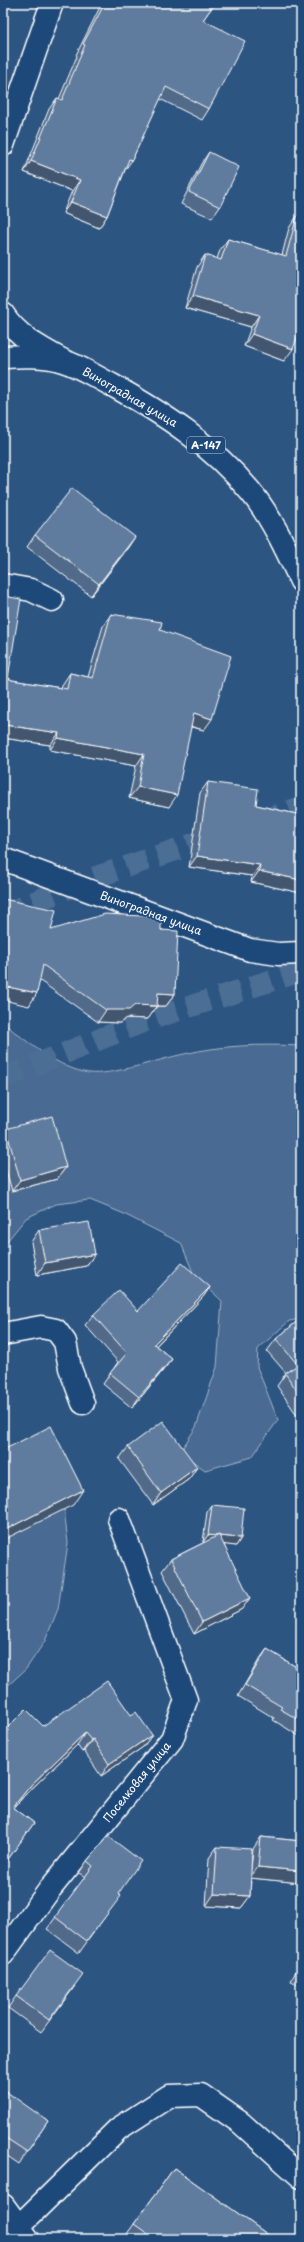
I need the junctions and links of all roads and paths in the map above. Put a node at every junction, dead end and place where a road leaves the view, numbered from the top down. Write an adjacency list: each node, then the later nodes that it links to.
1 (52, 3): 2 (street)
2 (3, 145)
3 (3, 314): 5 (street, А-147)
4 (3, 357): 5 (street, Виноградная улица / А-147)
5 (62, 360): 6 (street, Виноградная улица / А-147)
6 (301, 581)
7 (3, 585): 8 (street)
8 (52, 600)
9 (3, 859): 10 (street, Виноградная улица)
10 (301, 953)
11 (3, 1334): 12 (street)
12 (83, 1403)
13 (118, 1519): 14 (street, Поселковая улица)
14 (3, 1954)
15 (301, 2177): 17 (street)
16 (3, 2205): 17 (street)
17 (23, 2233)

